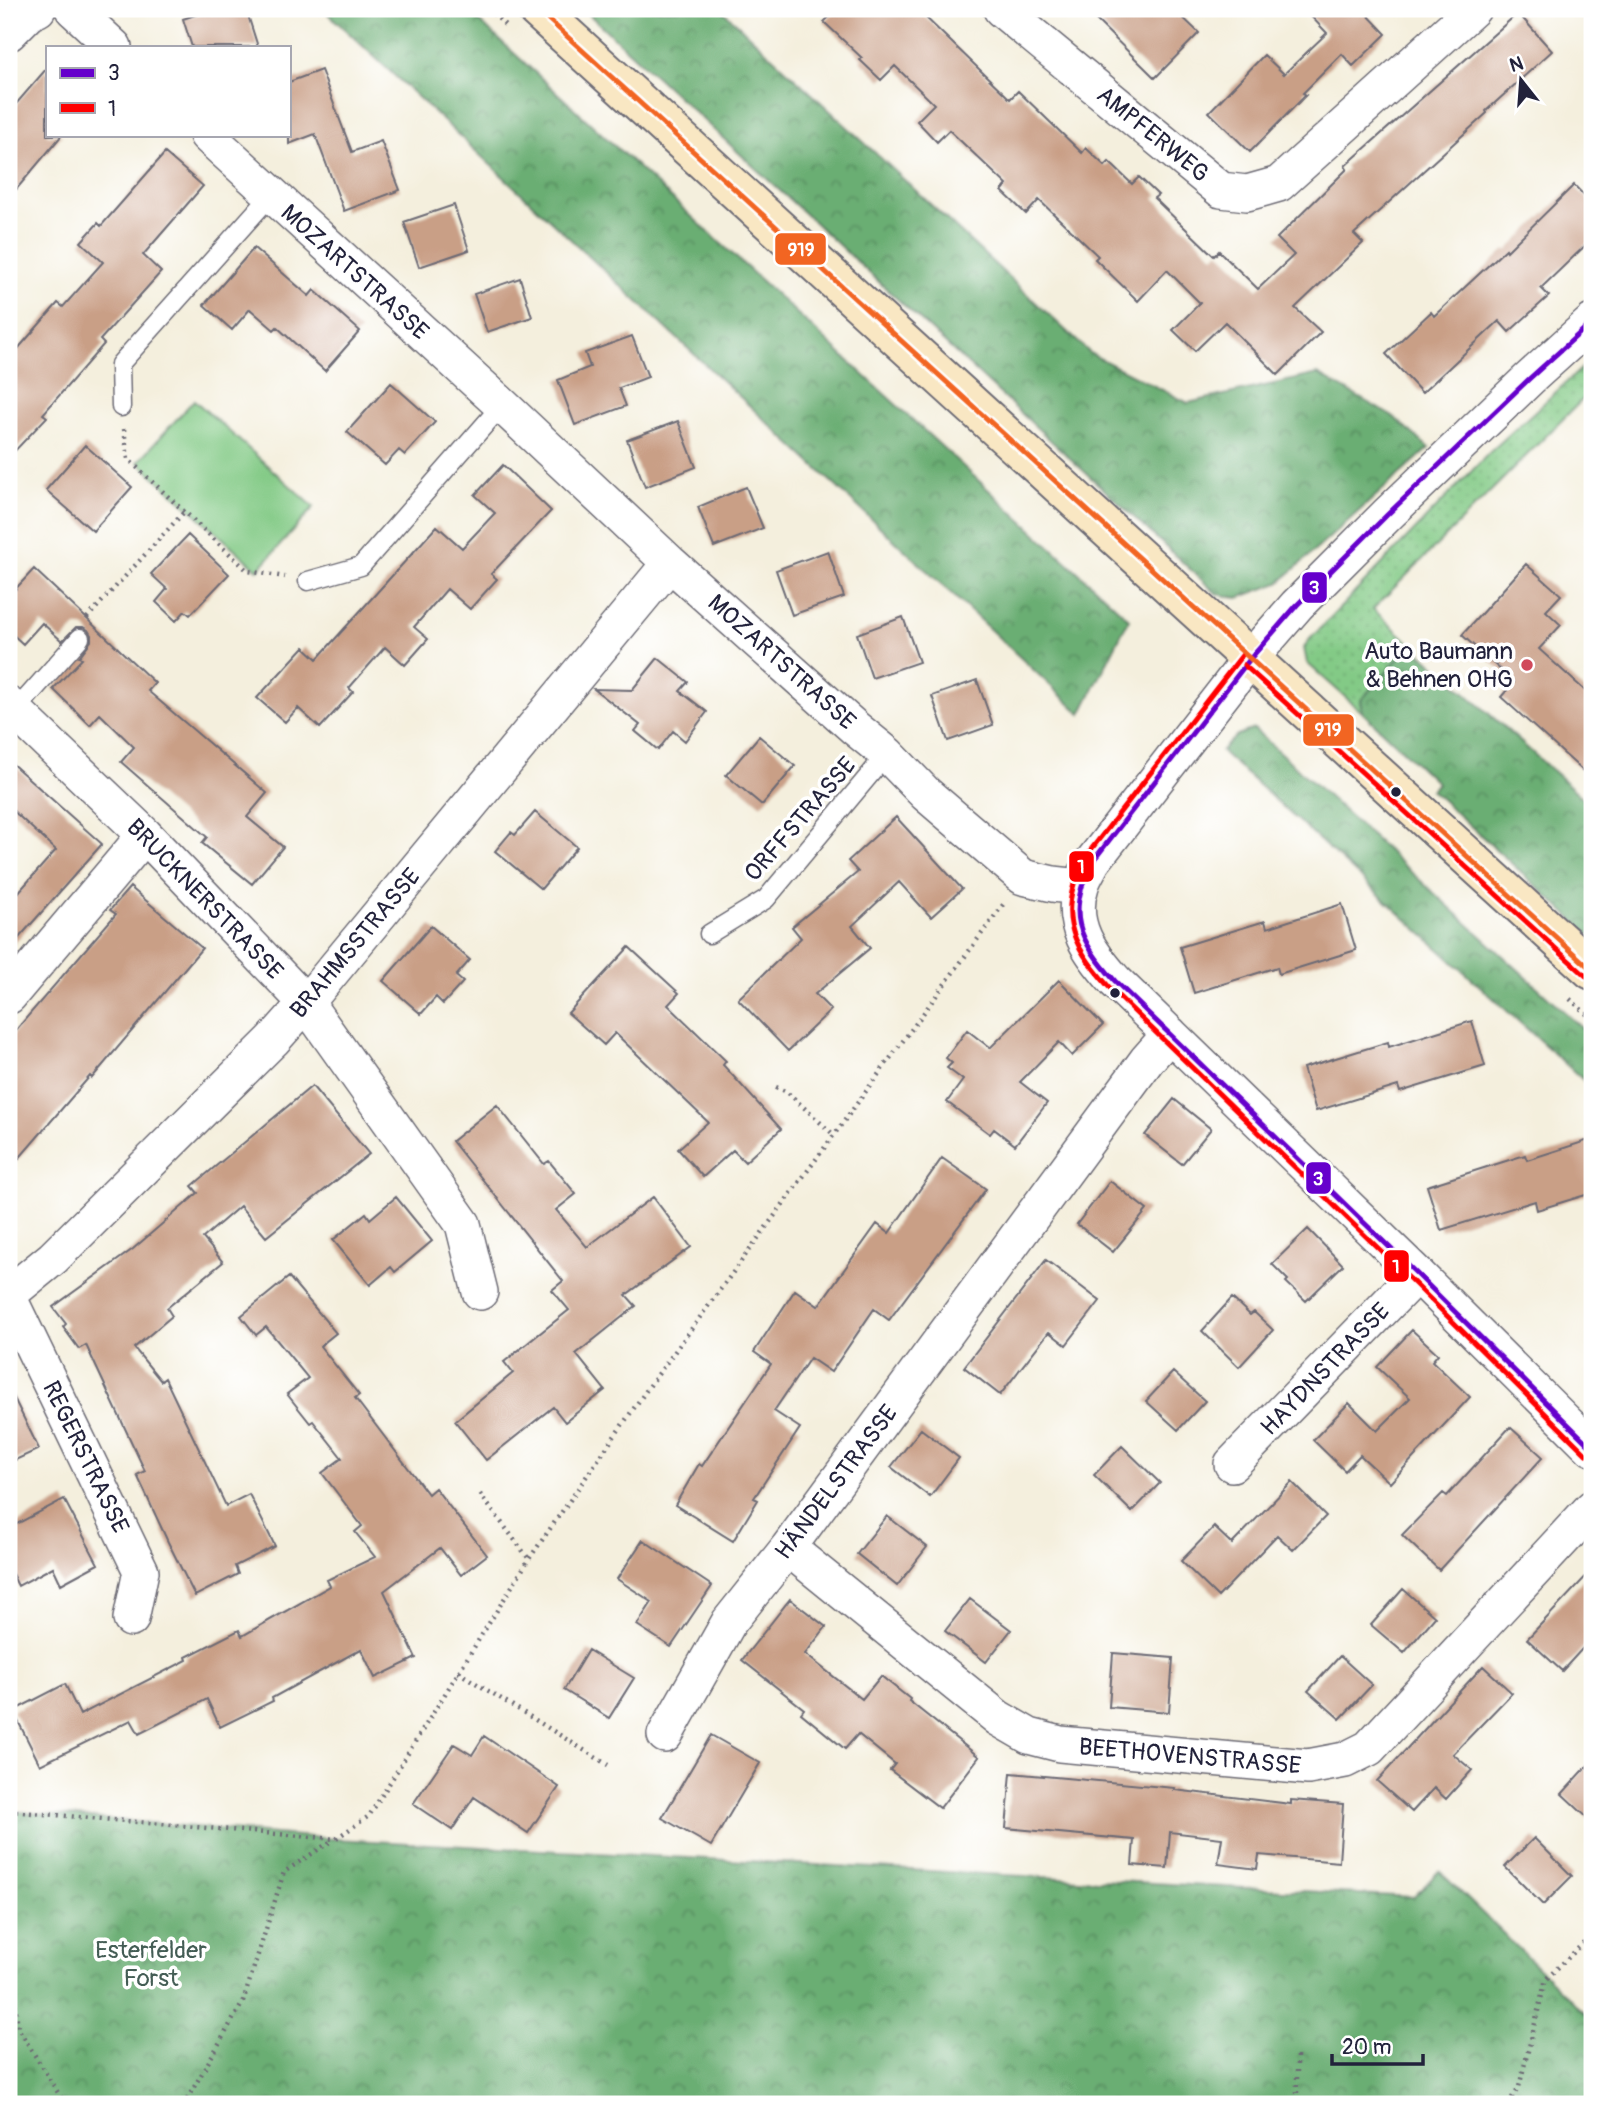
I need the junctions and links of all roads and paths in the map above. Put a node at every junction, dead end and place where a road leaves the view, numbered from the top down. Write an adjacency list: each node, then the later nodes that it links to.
1 (38, 9): 6 (street)
2 (73, 9): 7 (street)
3 (537, 9): 17 (street)
4 (1000, 9): 5 (street, AMPFERWEG)
5 (1472, 9)
6 (9, 33)
7 (113, 46)
8 (208, 136): 9 (street, MOZARTSTRASSE)
9 (271, 195): 11 (street, MOZARTSTRASSE); 12 (lane, MOZARTSTRASSE)
10 (1592, 322): 17 (street)
11 (502, 405): 14 (street, MOZARTSTRASSE); 15 (lane)
12 (121, 407): 13 (path)
13 (184, 512): 15 (path); 16 (path)
14 (670, 562): 19 (street, MOZARTSTRASSE); 26 (street, BRAHMSSTRASSE)
15 (308, 581)
16 (80, 638): 18 (lane)
17 (1250, 659): 22 (street); 24 (street)
18 (11, 711): 20 (street, BRUCKNERSTRASSE)
19 (887, 754): 21 (street, MOZARTSTRASSE); 23 (lane, ORFFSTRASSE)
20 (145, 835): 25 (street); 26 (street, BRUCKNERSTRASSE)
21 (1023, 877): 22 (street, MOZARTSTRASSE); 29 (path)
22 (1080, 887): 27 (street)
23 (709, 934)
24 (1592, 970)
25 (9, 996)
26 (306, 1003): 31 (street, BRUCKNERSTRASSE); 32 (street, BRAHMSSTRASSE)
27 (1170, 1034): 30 (street); 37 (street, HÄNDELSTRASSE)
28 (776, 1087): 29 (path)
29 (834, 1135): 38 (path)
30 (1417, 1274): 33 (street); 34 (street, HAYDNSTRASSE)
31 (480, 1292)
32 (9, 1296): 39 (street, REGERSTRASSE)
33 (1592, 1448)
34 (1233, 1464)
35 (480, 1494): 38 (path)
36 (1592, 1508): 37 (street, BEETHOVENSTRASSE)
37 (788, 1548): 41 (street, HÄNDELSTRASSE)
38 (529, 1559): 40 (path)
39 (131, 1619)
40 (458, 1672): 42 (path); 44 (path)
41 (664, 1735)
42 (608, 1765)
43 (9, 1811): 44 (path)
44 (335, 1839): 49 (path)
45 (1592, 1935): 51 (path)
46 (9, 1948): 48 (path)
47 (1297, 2056): 50 (path)
48 (65, 2104)
49 (182, 2104)
50 (1297, 2104)
51 (1508, 2104)

